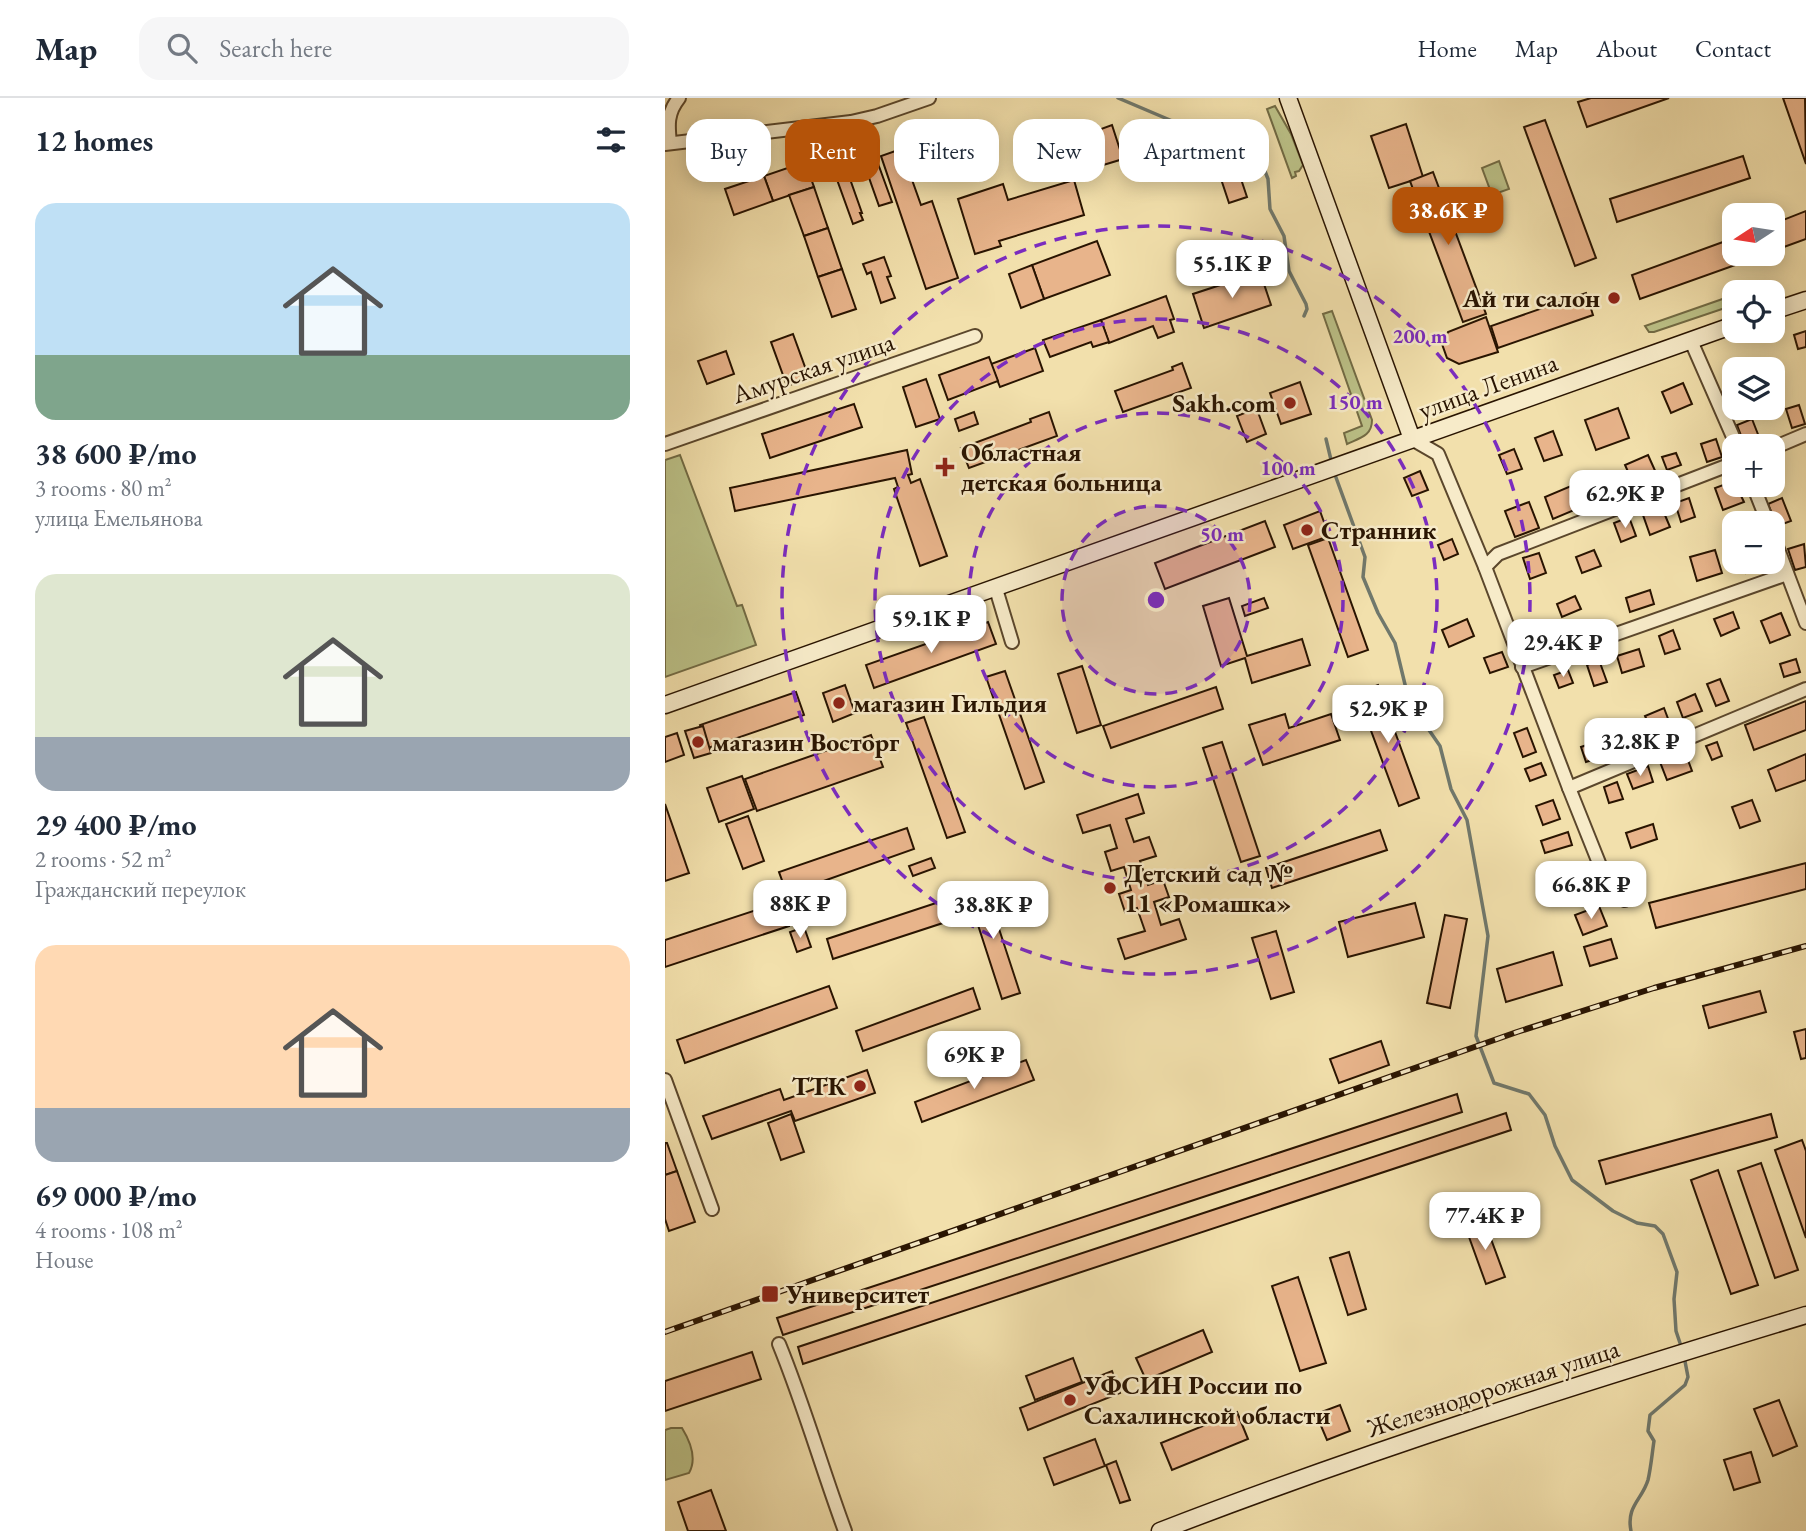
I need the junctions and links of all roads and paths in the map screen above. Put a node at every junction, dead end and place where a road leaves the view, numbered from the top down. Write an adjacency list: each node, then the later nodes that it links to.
1 (679, 98): 4 (street)
2 (929, 98): 4 (street)
3 (1289, 98): 12 (main road)
4 (667, 144)
5 (1806, 300): 6 (main road)
6 (1785, 308)
7 (1722, 329): 9 (main road, улица Ленина)
8 (975, 335): 14 (street, Амурская улица)
9 (1691, 341): 10 (street); 12 (main road, улица Ленина)
10 (1732, 434)
11 (1806, 434): 13 (street)
12 (1412, 439): 16 (street); 19 (main road, улица Ленина)
13 (1785, 442)
14 (665, 444)
15 (1722, 468): 16 (street)
16 (1485, 567): 22 (street)
17 (1785, 569): 18 (street)
18 (1787, 574): 20 (street); 22 (street)
19 (996, 589): 21 (street); 24 (main road, улица Ленина)
20 (1806, 623)
21 (1012, 642)
22 (1522, 667): 25 (street)
23 (1806, 690): 25 (street)
24 (665, 705)
25 (1569, 788): 26 (street)
26 (1625, 900)
27 (665, 1080): 28 (street)
28 (712, 1209)
29 (1806, 1315): 32 (main road, Железнодорожная улица)
30 (779, 1344): 31 (street)
31 (845, 1531)
32 (1160, 1531)

